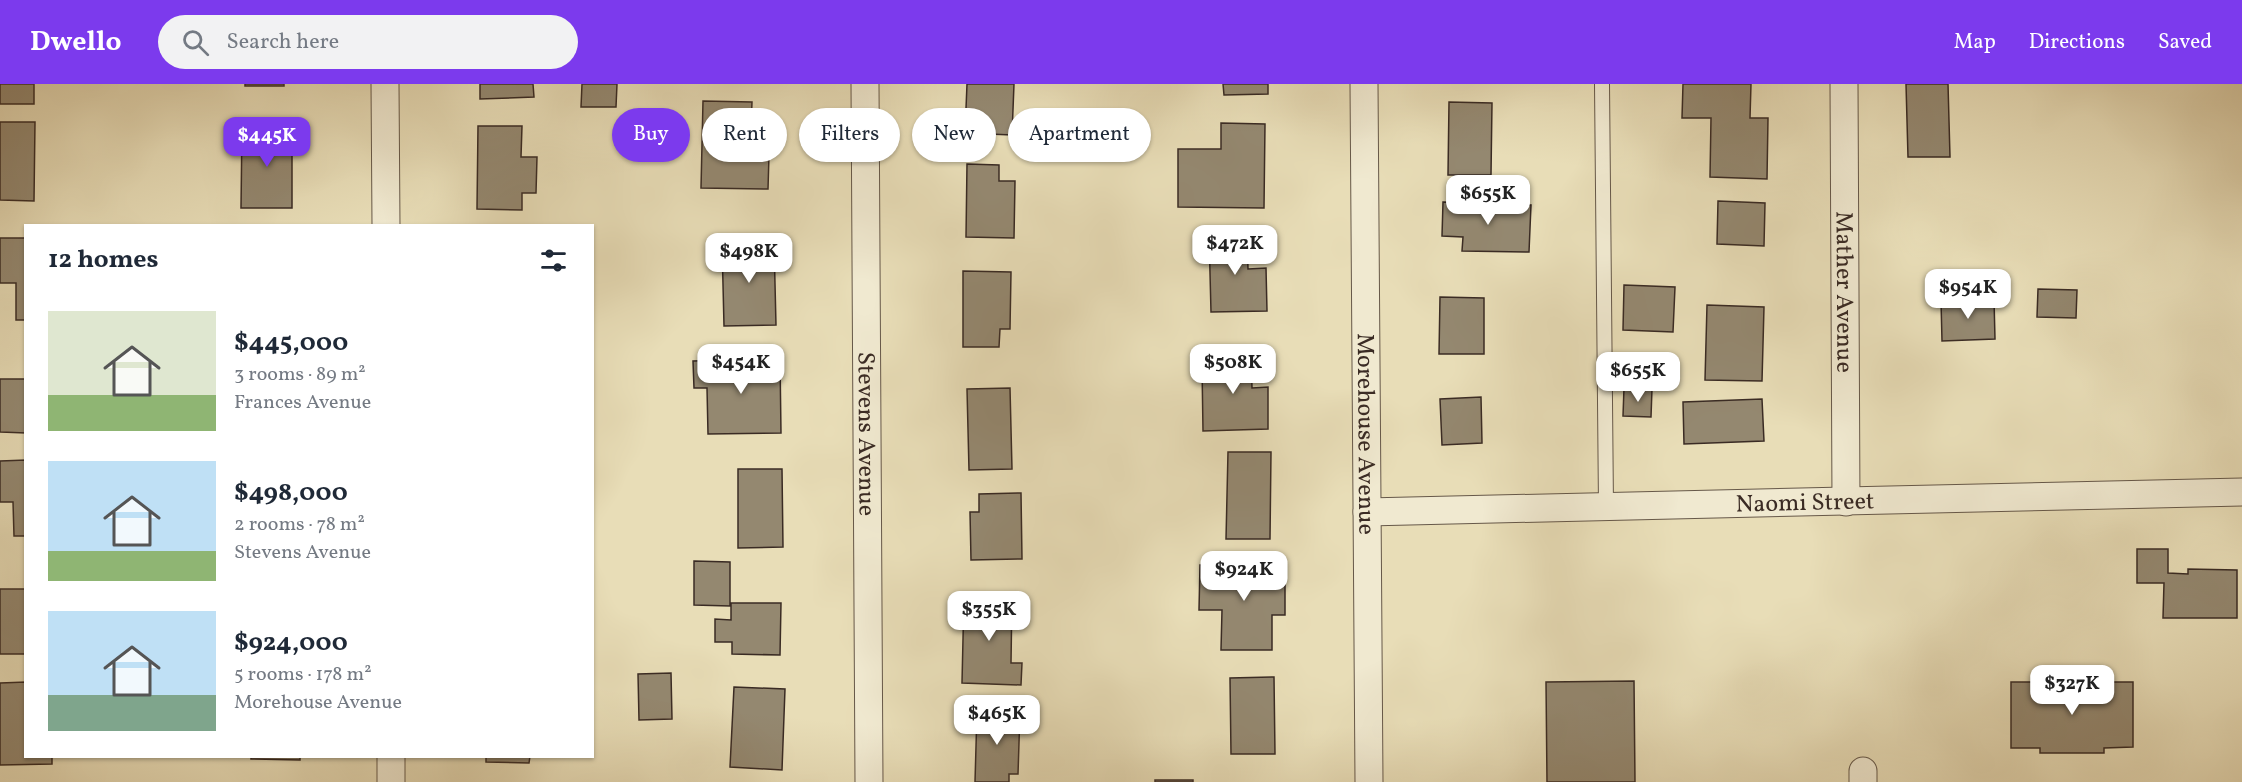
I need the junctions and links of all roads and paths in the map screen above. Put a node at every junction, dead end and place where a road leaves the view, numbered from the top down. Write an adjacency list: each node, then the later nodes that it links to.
1 (385, 84): 6 (street)
2 (866, 84): 13 (street, Stevens Avenue)
3 (1364, 84): 10 (street, Morehouse Avenue)
4 (1602, 84): 9 (lane)
5 (1844, 84): 8 (street, Mather Avenue)
6 (386, 224)
7 (2242, 492): 8 (street, Naomi Street)
8 (1846, 502): 9 (street, Naomi Street)
9 (1606, 507): 10 (street, Naomi Street)
10 (1367, 512): 14 (street, Morehouse Avenue)
11 (391, 758): 12 (street)
12 (391, 782)
13 (869, 782)
14 (1369, 782)

